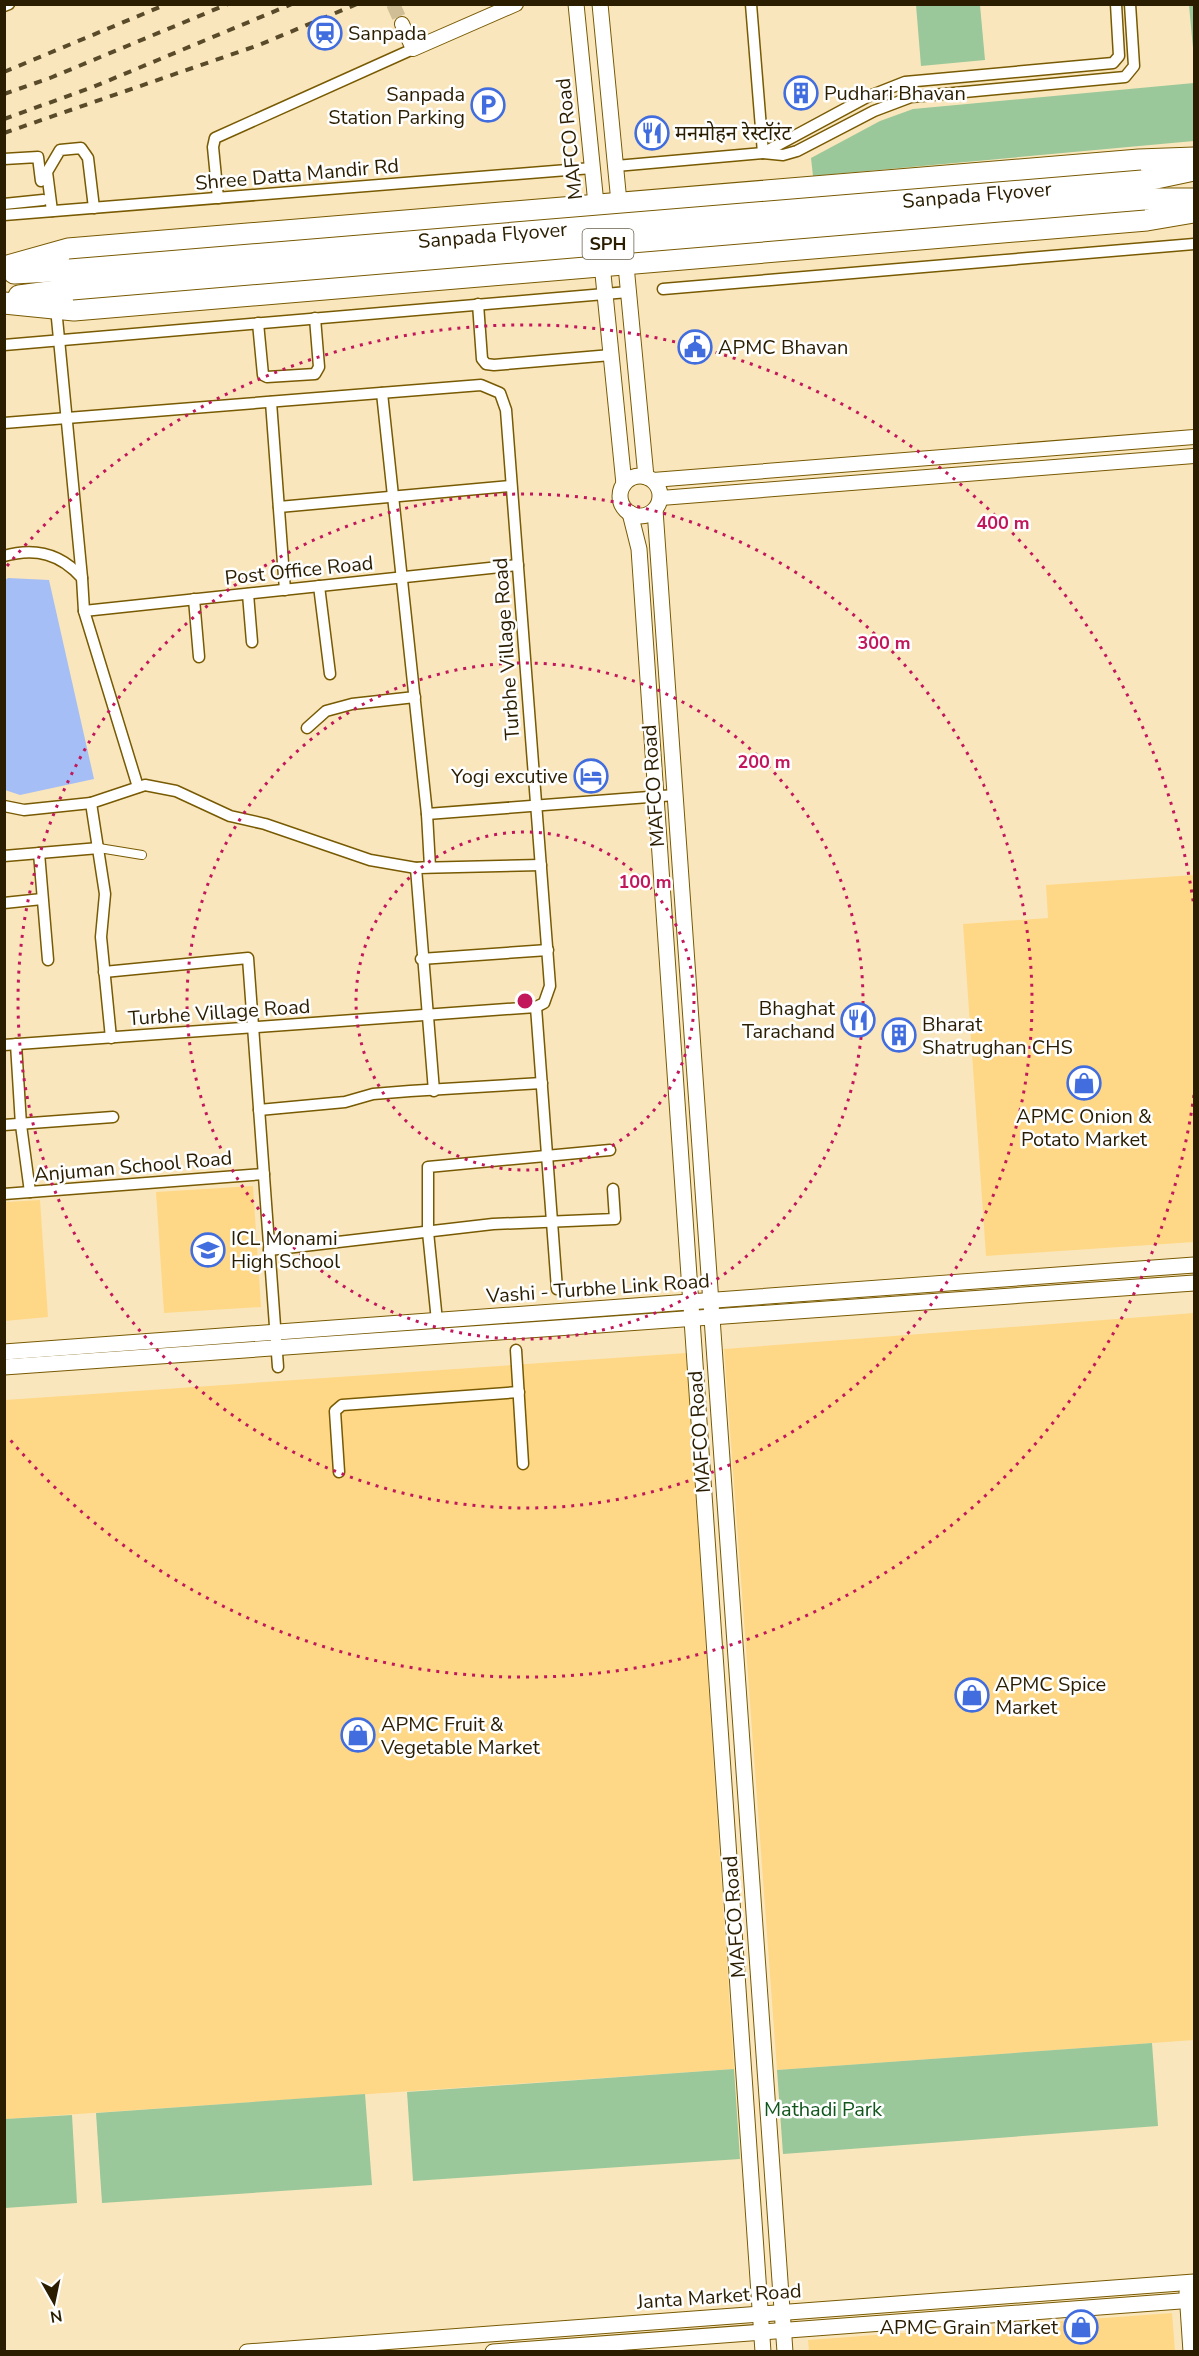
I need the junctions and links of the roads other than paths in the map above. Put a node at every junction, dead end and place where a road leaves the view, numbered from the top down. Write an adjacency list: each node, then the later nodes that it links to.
1 (9, 4): 8 (street)
2 (516, 4): 10 (street)
3 (576, 4): 15 (main road, MAFCO Road)
4 (600, 4): 14 (main road)
5 (751, 4): 11 (street)
6 (1116, 4): 11 (street)
7 (1130, 4): 11 (street)
8 (4, 6)
9 (402, 24): 10 (street)
10 (412, 49): 19 (street)
11 (763, 153): 14 (street)
12 (1194, 158): 18 (highway)
13 (4, 159): 24 (street)
14 (616, 166): 21 (main road)
15 (592, 168): 19 (street, Shree Datta Mandir Rd); 23 (main road, MAFCO Road)
16 (1194, 170): 17 (highway, Sanpada Flyover / SPH)
17 (1143, 190): 20 (highway, Sanpada Flyover / SPH); 34 (highway, Sanpada Flyover / SPH, bridge)
18 (714, 195): 21 (highway); 29 (highway)
19 (218, 198): 25 (street, Shree Datta Mandir Rd)
20 (1194, 199)
21 (619, 203): 23 (highway); 30 (main road)
22 (4, 204): 24 (street)
23 (596, 205): 31 (main road, MAFCO Road); 32 (highway)
24 (46, 208): 25 (street, Shree Datta Mandir Rd); 25 (street); 27 (street, Shree Datta Mandir Rd)
25 (94, 208)
26 (1194, 212): 29 (highway)
27 (4, 215)
28 (1194, 244): 35 (street)
29 (719, 256): 30 (highway)
30 (625, 264): 31 (highway); 36 (main road)
31 (602, 266): 37 (main road, MAFCO Road); 41 (highway)
32 (4, 267)
33 (4, 273): 34 (highway, Sanpada Flyover / SPH)
34 (71, 280): 38 (highway, Sanpada Flyover / SPH)
35 (663, 289)
36 (628, 292): 37 (street); 53 (main road)
37 (605, 294): 40 (street); 46 (main road, MAFCO Road)
38 (4, 297)
39 (4, 303): 41 (highway)
40 (477, 304): 42 (street); 46 (street)
41 (56, 308): 44 (street)
42 (315, 318): 43 (street); 43 (street)
43 (258, 323): 44 (street)
44 (59, 340): 45 (street); 49 (street)
45 (4, 345)
46 (611, 355): 54 (main road, MAFCO Road)
47 (382, 393): 48 (street, Turbhe Village Road); 55 (street, Turbhe Village Road); 56 (street)
48 (271, 402): 49 (street, Turbhe Village Road); 58 (street)
49 (66, 418): 50 (street, Turbhe Village Road); 62 (street)
50 (4, 423)
51 (1194, 437): 53 (street)
52 (1194, 456): 57 (street)
53 (650, 478): 54 (main road); 57 (main road)
54 (624, 484): 59 (main road)
55 (512, 486): 56 (street); 61 (street, Turbhe Village Road)
56 (391, 496): 58 (street); 63 (street)
57 (658, 504): 59 (main road); 74 (main road, MAFCO Road)
58 (279, 507): 65 (street)
59 (630, 513): 75 (main road, MAFCO Road)
60 (4, 556): 62 (street)
61 (518, 565): 63 (street, Post Office Road); 80 (street, Turbhe Village Road)
62 (82, 578): 68 (street)
63 (400, 578): 64 (street, Post Office Road); 72 (street)
64 (319, 586): 65 (street, Post Office Road); 71 (street)
65 (285, 590): 66 (street, Post Office Road)
66 (248, 594): 67 (street, Post Office Road); 69 (street)
67 (195, 599): 68 (street, Post Office Road); 70 (street)
68 (84, 611): 76 (street)
69 (252, 642)
70 (199, 657)
71 (330, 674)
72 (415, 697): 73 (street); 82 (street)
73 (307, 728)
74 (674, 777): 75 (street); 77 (main road, MAFCO Road)
75 (655, 779): 78 (main road, MAFCO Road)
76 (138, 787): 79 (street); 88 (street)
77 (675, 795): 78 (street); 95 (main road, MAFCO Road)
78 (656, 796): 80 (street); 96 (main road, MAFCO Road)
79 (91, 804): 81 (street); 83 (street)
80 (536, 805): 82 (street); 87 (street, Turbhe Village Road)
81 (4, 806)
82 (427, 814): 88 (street)
83 (99, 848): 84 (street); 85 (street); 94 (street)
84 (39, 853): 86 (street); 89 (street)
85 (142, 855)
86 (4, 856)
87 (541, 865): 88 (street); 91 (street, Turbhe Village Road)
88 (416, 868): 92 (street)
89 (42, 899): 90 (street); 93 (street)
90 (4, 903)
91 (548, 950): 92 (street); 97 (street, Turbhe Village Road)
92 (421, 958): 98 (street)
93 (48, 960)
94 (104, 972): 99 (street); 100 (street)
95 (688, 983): 96 (street); 123 (main road, MAFCO Road)
96 (669, 985): 124 (main road, MAFCO Road)
97 (536, 1007): 98 (street, Turbhe Village Road); 103 (street)
98 (426, 1015): 99 (street, Turbhe Village Road); 104 (street)
99 (254, 1027): 100 (street, Turbhe Village Road); 105 (street)
100 (111, 1038): 101 (street, Turbhe Village Road)
101 (16, 1044): 102 (street, Turbhe Village Road); 108 (street)
102 (4, 1045)
103 (542, 1083): 104 (street); 110 (street)
104 (434, 1091): 105 (street)
105 (260, 1110): 111 (street)
106 (113, 1117): 108 (street)
107 (4, 1125): 108 (street)
108 (21, 1125): 113 (street)
109 (610, 1150): 110 (street)
110 (547, 1156): 115 (street); 116 (street)
111 (264, 1174): 113 (street, Anjuman School Road); 117 (street)
112 (613, 1189): 115 (street)
113 (30, 1192): 114 (street, Anjuman School Road)
114 (4, 1194)
115 (551, 1221): 116 (street); 121 (street)
116 (428, 1232): 117 (street); 127 (street)
117 (270, 1250): 128 (street)
118 (1194, 1265): 119 (main road, Vashi - Turbhe Link Road)
119 (972, 1281): 122 (street); 123 (main road, Vashi - Turbhe Link Road)
120 (1194, 1283): 122 (main road, Vashi - Turbhe Link Road)
121 (557, 1289)
122 (973, 1299): 125 (main road, Vashi - Turbhe Link Road)
123 (711, 1300): 124 (main road, Vashi - Turbhe Link Road); 125 (main road, MAFCO Road)
124 (691, 1302): 126 (main road, MAFCO Road); 127 (main road, Vashi - Turbhe Link Road)
125 (712, 1317): 126 (main road, Vashi - Turbhe Link Road); 138 (main road, MAFCO Road)
126 (692, 1318): 128 (main road, Vashi - Turbhe Link Road); 139 (main road, MAFCO Road)
127 (437, 1321): 128 (main road, Vashi - Turbhe Link Road)
128 (276, 1340): 130 (main road, Vashi - Turbhe Link Road); 131 (main road, Vashi - Turbhe Link Road); 132 (street)
129 (516, 1350): 133 (street)
130 (4, 1352)
131 (4, 1367)
132 (278, 1367)
133 (519, 1392): 134 (street); 135 (street)
134 (523, 1464)
135 (339, 1472)
136 (1190, 2282): 137 (main road); 138 (main road, Janta Market Road)
137 (1191, 2300): 140 (main road, Janta Market Road); 146 (main road)
138 (783, 2312): 139 (main road, Janta Market Road); 140 (main road, MAFCO Road)
139 (760, 2314): 141 (main road, MAFCO Road); 142 (main road, Janta Market Road)
140 (784, 2330): 141 (main road, Janta Market Road); 145 (main road, MAFCO Road)
141 (761, 2332): 143 (main road, Janta Market Road); 144 (main road, MAFCO Road)
142 (247, 2352)
143 (493, 2352)
144 (763, 2352)
145 (785, 2352)
146 (1191, 2352)

